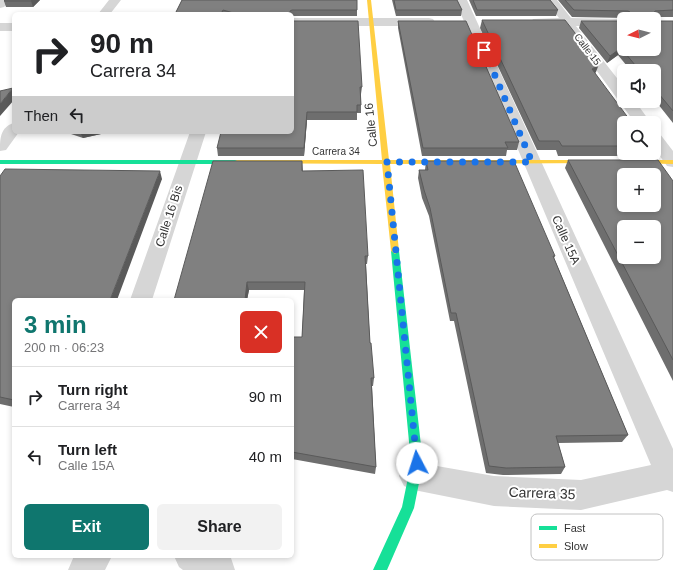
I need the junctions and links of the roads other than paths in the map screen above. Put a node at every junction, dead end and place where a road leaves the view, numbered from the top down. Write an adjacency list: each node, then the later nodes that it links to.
1 (5, 0): 6 (street)
2 (115, 0): 7 (street)
3 (369, 0): 11 (street, Calle 16)
4 (461, 0): 26 (street, Calle 15A)
5 (551, 0): 14 (street, Calle 15)
6 (0, 5)
7 (106, 12)
8 (0, 20): 9 (street)
9 (12, 20)
10 (294, 22): 11 (street)
11 (372, 22): 12 (street); 25 (street, Calle 16)
12 (441, 22)
13 (524, 22): 14 (street)
14 (568, 22): 15 (street); 18 (street, Calle 15)
15 (617, 22)
16 (0, 27): 17 (street)
17 (12, 27)
18 (617, 88)
19 (12, 131): 21 (street)
20 (197, 134): 24 (street, Calle 16 Bis)
21 (0, 146)
22 (661, 146): 27 (street)
23 (0, 162): 24 (street, Carrera 34)
24 (187, 162): 25 (street, Carrera 34); 28 (street, Calle 16 Bis)
25 (387, 162): 26 (street, Carrera 34); 29 (street, Calle 16)
26 (532, 162): 27 (street, Carrera 34); 30 (street, Calle 15A)
27 (673, 162)
28 (142, 298)
29 (415, 470): 30 (street, Carrera 35); 35 (street, Calle 16)
30 (671, 476)
31 (94, 558): 33 (street)
32 (193, 558): 34 (street)
33 (84, 570)
34 (219, 570)
35 (380, 570)

